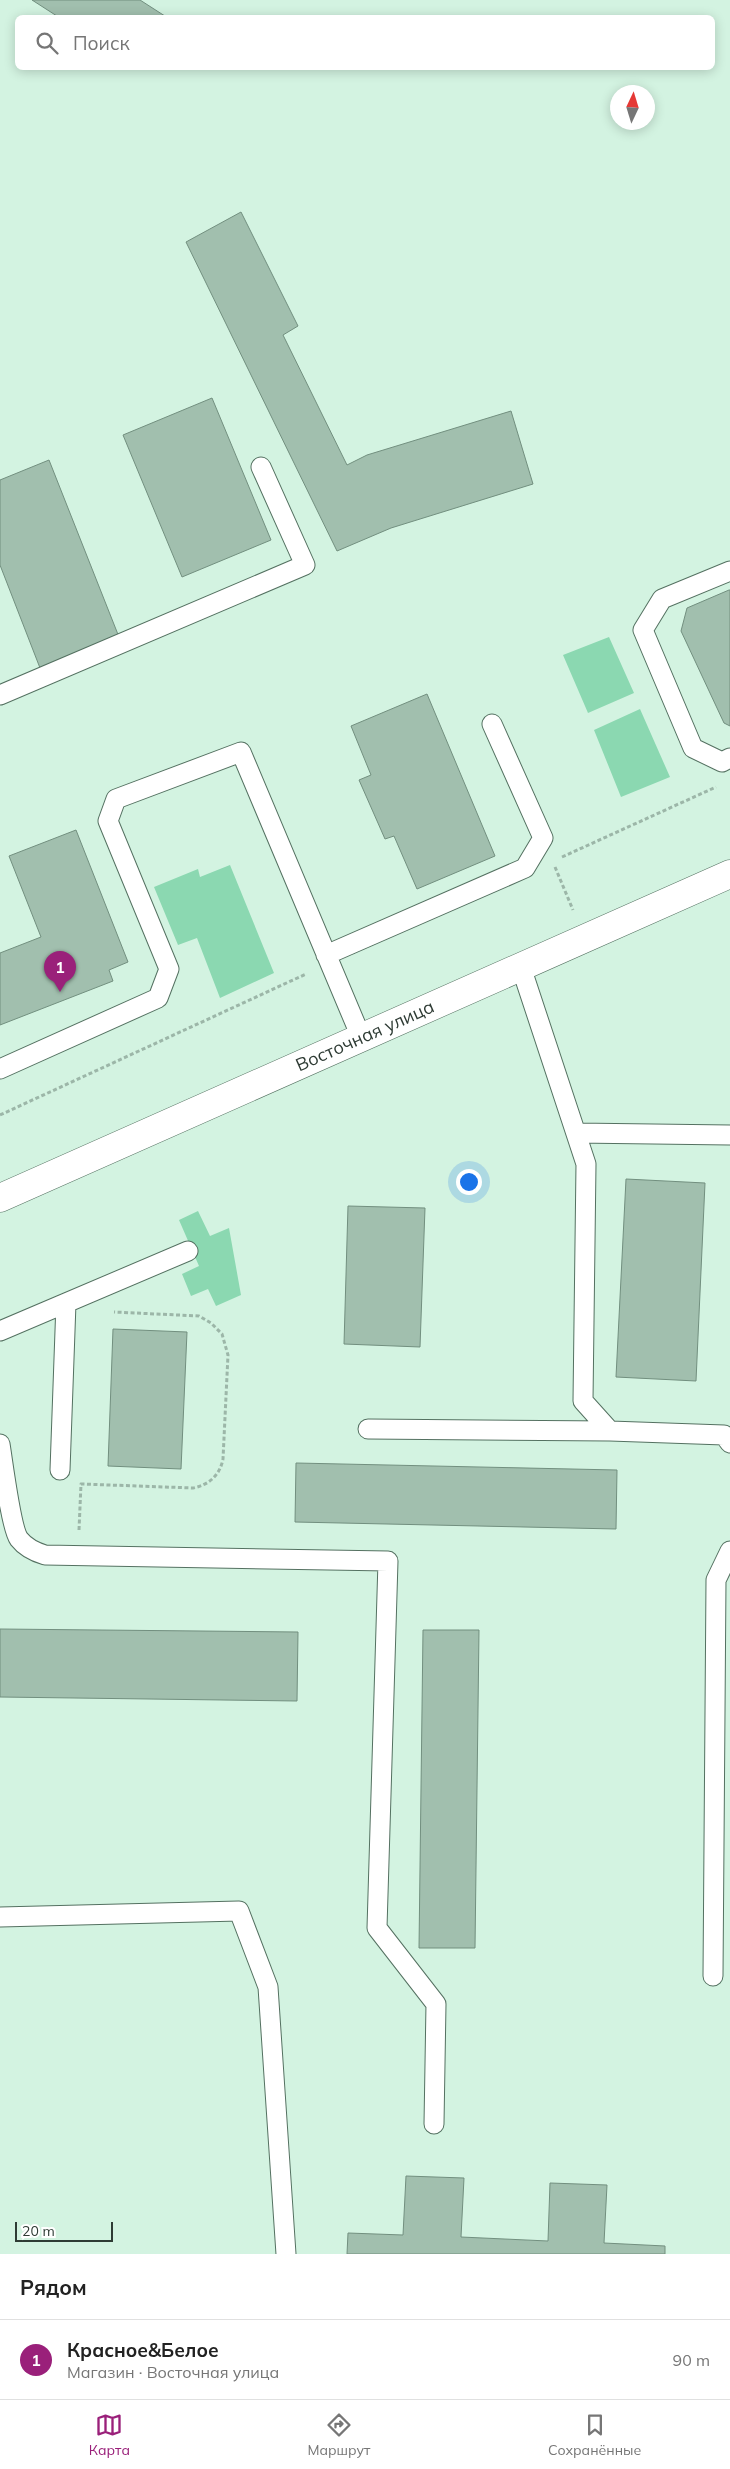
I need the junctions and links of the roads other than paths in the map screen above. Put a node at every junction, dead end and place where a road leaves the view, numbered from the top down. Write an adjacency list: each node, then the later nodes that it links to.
1 (260, 468): 3 (lane)
2 (730, 571): 5 (lane)
3 (0, 695)
4 (492, 724): 7 (lane)
5 (730, 758)
6 (730, 874): 8 (street, Восточная улица)
7 (326, 955): 9 (lane); 10 (lane)
8 (521, 967): 9 (street, Восточная улица); 11 (lane)
9 (361, 1037): 13 (street, Восточная улица)
10 (0, 1070)
11 (576, 1133): 12 (lane); 18 (lane)
12 (730, 1135)
13 (0, 1198)
14 (188, 1251): 15 (lane)
15 (66, 1307): 16 (lane); 21 (lane)
16 (0, 1331)
17 (368, 1429): 18 (lane)
18 (610, 1431): 19 (lane)
19 (730, 1442)
20 (0, 1444): 22 (lane)
21 (60, 1470)
22 (3, 1475): 26 (lane)
23 (730, 1551): 25 (lane)
24 (0, 1917): 27 (lane)
25 (713, 1976)
26 (434, 2124)
27 (286, 2254)

